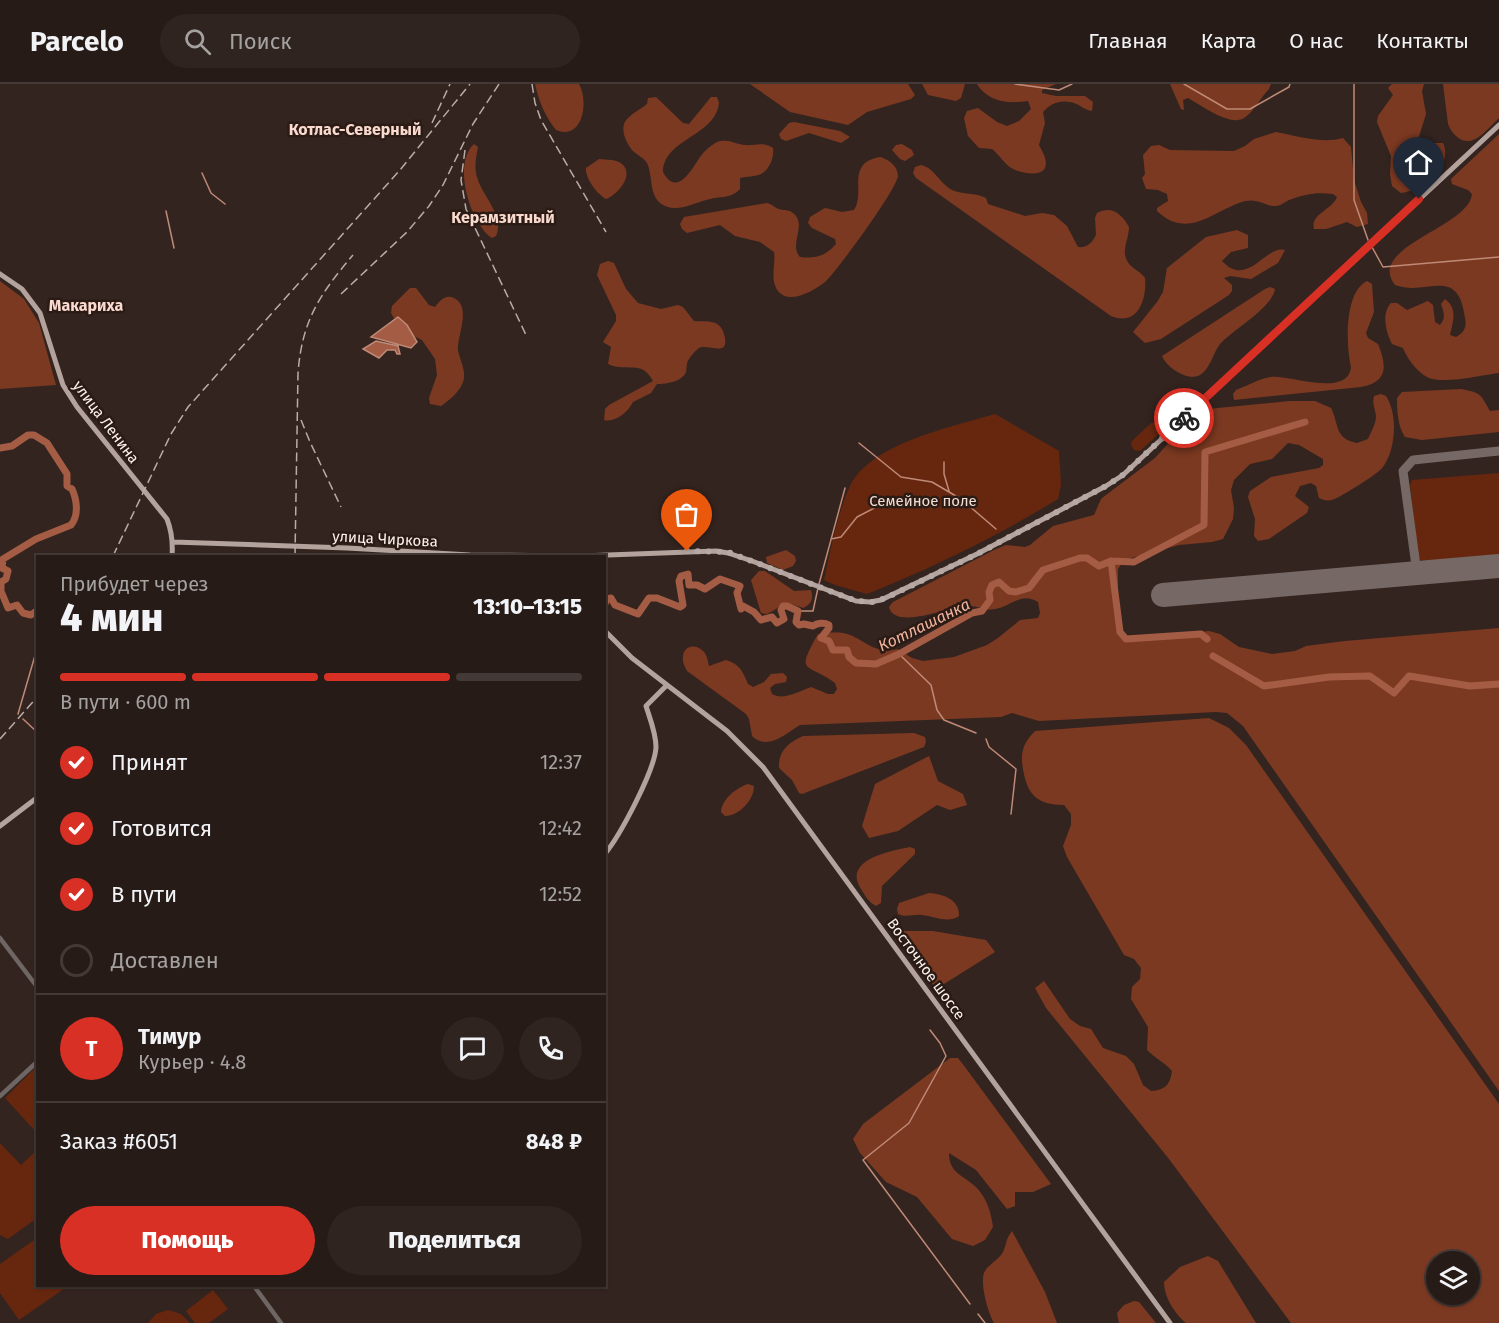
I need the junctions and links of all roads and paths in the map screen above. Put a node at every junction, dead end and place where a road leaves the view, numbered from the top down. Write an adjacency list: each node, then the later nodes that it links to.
1 (1499, 125): 6 (main road, улица Чиркова)
2 (0, 274): 3 (main road, улица Ленина)
3 (173, 542): 4 (main road, улица Ленина); 5 (main road, улица Чиркова)
4 (172, 555)
5 (470, 555)
6 (605, 555)
7 (606, 632): 8 (main road, Восточное шоссе)
8 (667, 685): 11 (main road); 18 (main road, Восточное шоссе)
9 (36, 799): 10 (main road)
10 (0, 826)
11 (606, 852)
12 (0, 938): 13 (street)
13 (36, 985)
14 (36, 1063): 15 (street)
15 (0, 1096)
16 (255, 1287): 17 (street)
17 (280, 1323)
18 (1170, 1323)

